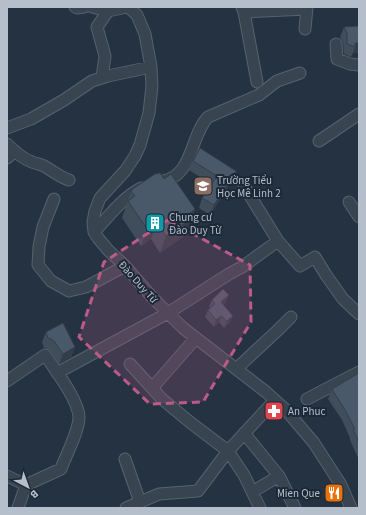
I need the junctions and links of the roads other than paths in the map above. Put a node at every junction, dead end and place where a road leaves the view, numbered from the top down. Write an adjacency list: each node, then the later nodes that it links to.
1 (75, 7): 2 (street)
2 (84, 7)
3 (92, 7): 8 (street)
4 (128, 7): 8 (street); 12 (street)
5 (278, 8): 6 (street); 7 (street)
6 (307, 8): 9 (street)
7 (243, 9): 15 (street)
8 (108, 12): 14 (street)
9 (305, 29)
10 (336, 44): 11 (street)
11 (359, 65)
12 (150, 67): 14 (street); 25 (street)
13 (300, 73): 25 (street)
14 (102, 78): 17 (street)
15 (257, 82)
16 (359, 114): 18 (street)
17 (7, 128)
18 (319, 141)
19 (10, 151): 20 (street)
20 (69, 180)
21 (244, 186): 26 (street)
22 (54, 199): 27 (street)
23 (349, 202): 24 (street)
24 (359, 217)
25 (94, 232): 27 (street, Đào Duy Từ)
26 (278, 241): 28 (street); 29 (street)
27 (125, 266): 28 (street, Đào Duy Từ)
28 (168, 313): 31 (street, Đào Duy Từ); 35 (street)
29 (359, 314)
30 (291, 317): 33 (street)
31 (196, 338): 33 (street, Đào Duy Từ); 37 (street)
32 (130, 364): 37 (street)
33 (236, 369): 39 (street, Đào Duy Từ)
34 (359, 372): 38 (street)
35 (57, 373): 36 (street); 45 (street)
36 (7, 381)
37 (152, 388): 41 (street)
38 (307, 399)
39 (275, 400): 40 (street); 52 (street, Đào Duy Từ)
40 (244, 433): 41 (street); 44 (street)
41 (228, 451): 46 (street); 47 (street)
42 (125, 459): 47 (street)
43 (7, 476): 45 (street)
44 (279, 476): 46 (street); 51 (street)
45 (26, 485): 48 (street)
46 (252, 492): 50 (street)
47 (140, 502): 49 (street)
48 (18, 508)
49 (126, 508)
50 (260, 508)
51 (296, 508)
52 (351, 508)

